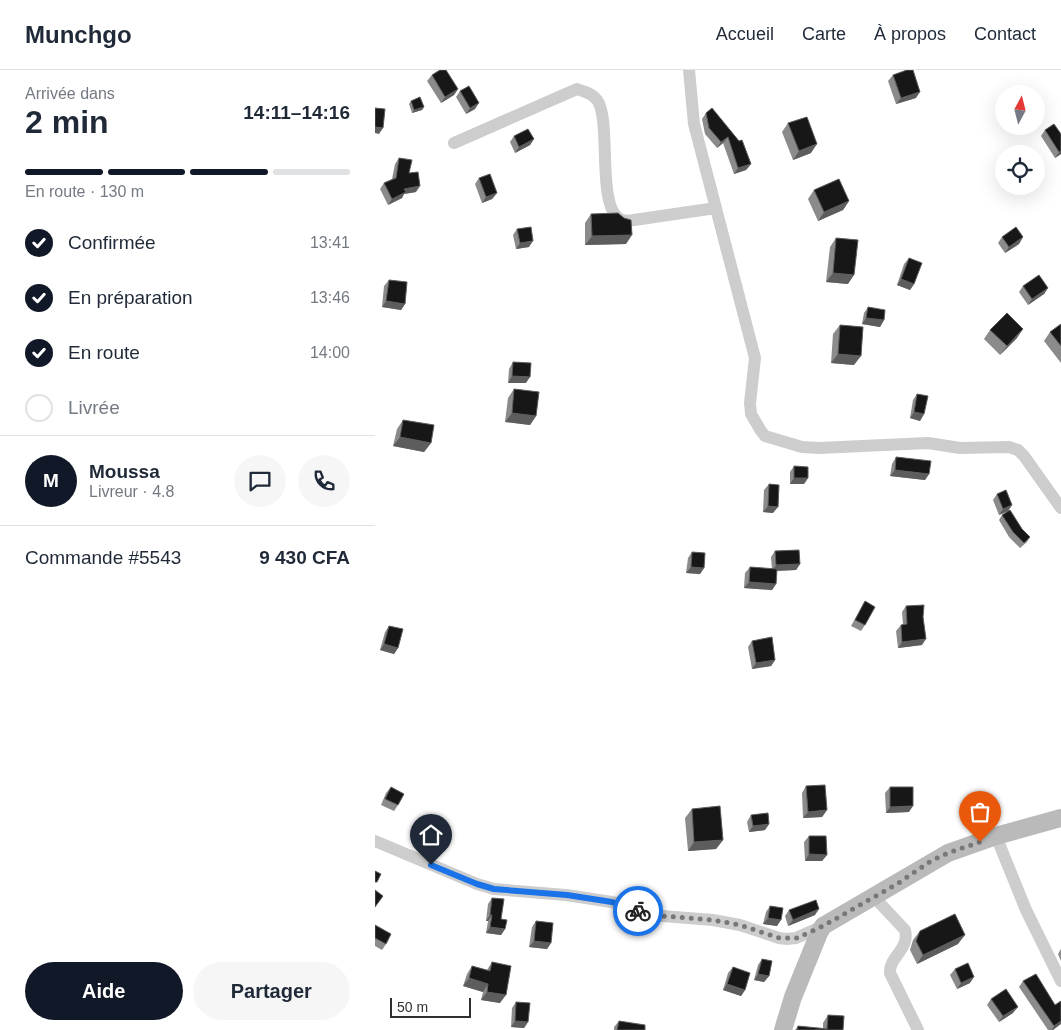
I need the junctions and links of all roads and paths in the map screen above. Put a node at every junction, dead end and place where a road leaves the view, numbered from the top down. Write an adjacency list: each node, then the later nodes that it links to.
1 (689, 70): 3 (street)
2 (454, 143): 3 (street)
3 (716, 208): 4 (street)
4 (1061, 508)
5 (1061, 818): 6 (main road)
6 (996, 836): 8 (main road); 12 (street)
7 (375, 842): 10 (street)
8 (874, 897): 9 (main road); 14 (street)
9 (823, 926): 10 (street); 11 (main road)
10 (797, 938): 11 (street)
11 (807, 961): 13 (main road)
12 (1061, 981)
13 (783, 1030)
14 (918, 1030)

